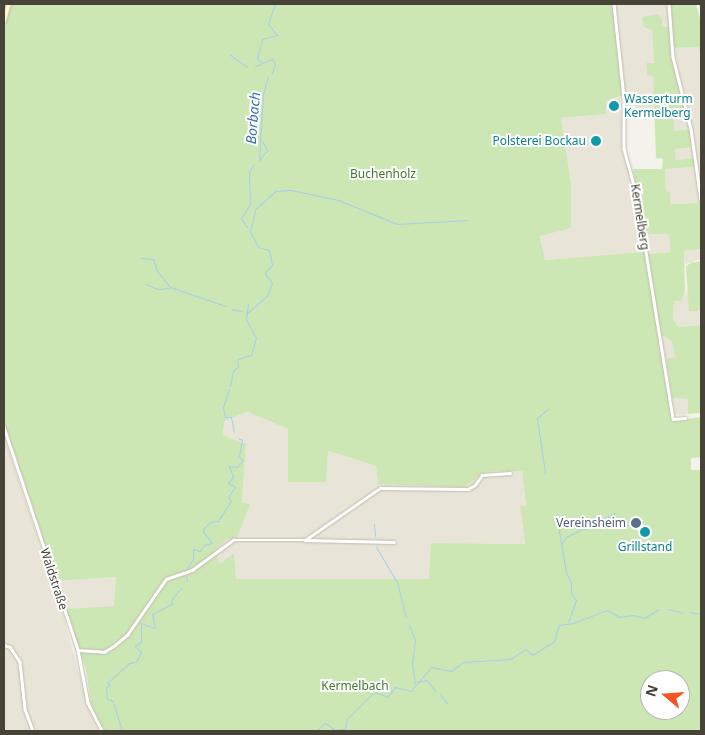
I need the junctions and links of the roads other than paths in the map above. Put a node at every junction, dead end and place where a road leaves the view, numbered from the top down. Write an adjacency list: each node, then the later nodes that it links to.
1 (9, 4): 4 (main road)
2 (614, 4): 6 (street, Kermelberg)
3 (669, 4): 5 (street)
4 (4, 21)
5 (701, 200)
6 (685, 418)
7 (4, 427): 12 (street, Waldstraße)
8 (510, 473): 9 (street)
9 (305, 540): 10 (street); 12 (street)
10 (394, 542)
11 (4, 644): 13 (street)
12 (78, 650): 14 (street, Waldstraße)
13 (33, 731)
14 (102, 731)

